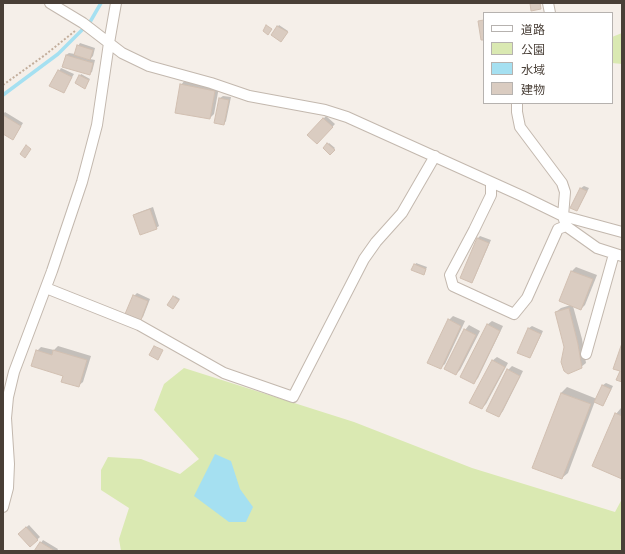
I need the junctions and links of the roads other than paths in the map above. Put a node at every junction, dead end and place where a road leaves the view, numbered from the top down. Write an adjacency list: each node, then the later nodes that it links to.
1 (50, 3): 3 (street)
2 (116, 3): 3 (street)
3 (109, 43): 5 (street); 10 (street)
4 (517, 104): 7 (street)
5 (435, 156): 6 (street); 10 (street)
6 (491, 182): 7 (street); 7 (street)
7 (564, 221): 8 (street); 9 (street)
8 (622, 232)
9 (618, 255): 11 (street)
10 (46, 288): 12 (street)
11 (586, 354)
12 (4, 418): 13 (street)
13 (3, 507)

